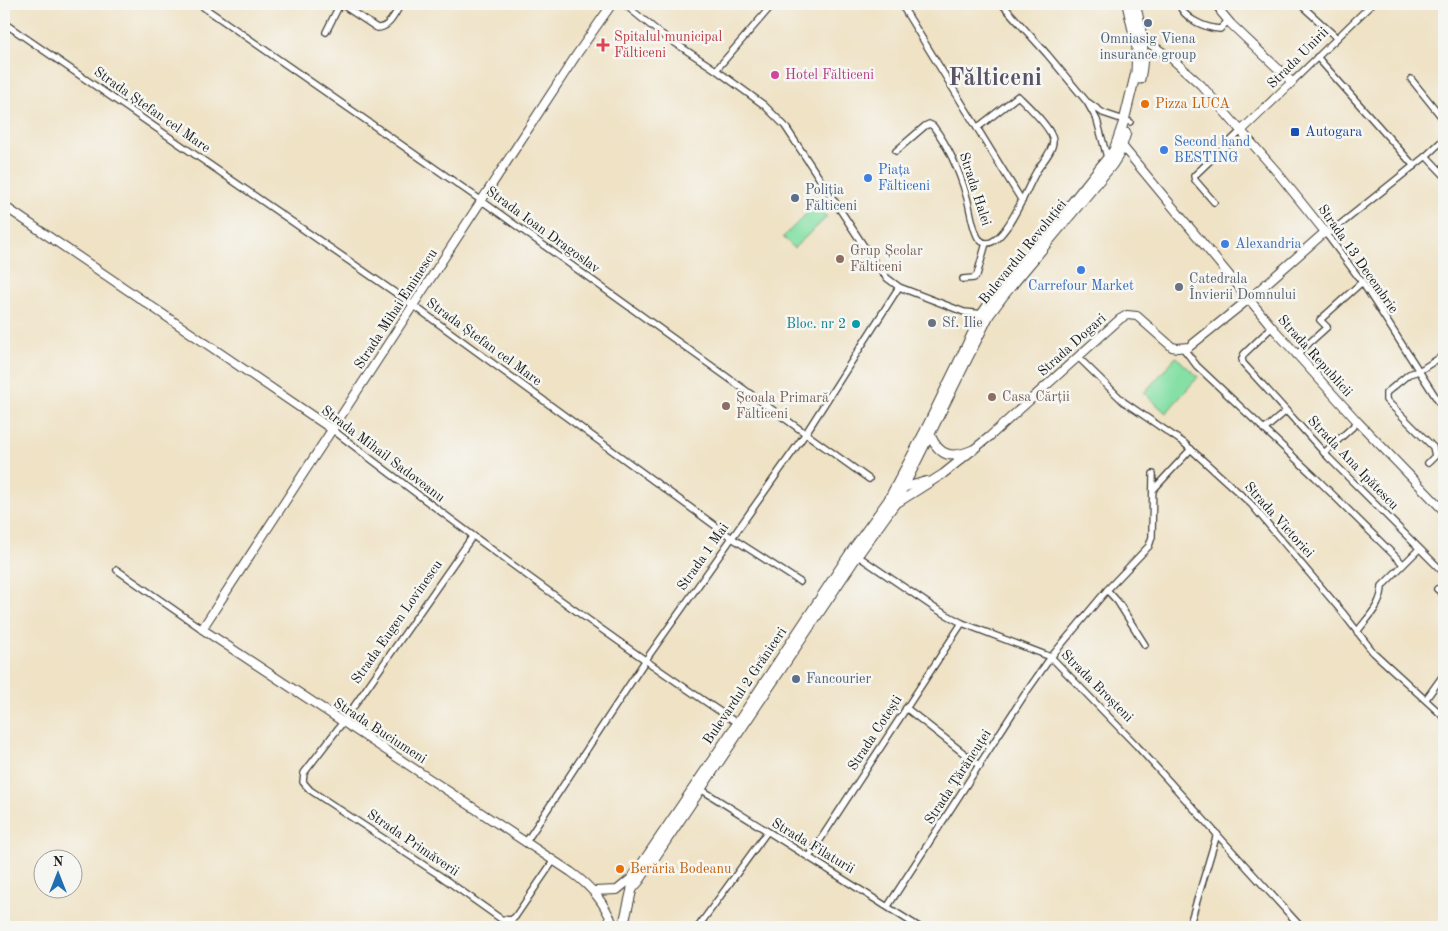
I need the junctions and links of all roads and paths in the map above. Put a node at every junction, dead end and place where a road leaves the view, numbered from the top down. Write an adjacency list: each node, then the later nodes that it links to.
1 (199, 4): 37 (street, Strada Ioan Dragoslav)
2 (341, 4): 3 (street); 18 (street)
3 (401, 4)
4 (612, 4): 37 (street, Strada Mihai Eminescu)
5 (624, 4): 22 (street)
6 (773, 4): 22 (street)
7 (900, 4): 28 (street)
8 (1002, 4): 25 (street)
9 (1127, 4): 19 (main road)
10 (1135, 4): 19 (main road)
11 (1180, 4): 16 (street)
12 (1214, 4): 15 (street)
13 (1300, 4): 20 (street)
14 (1372, 4): 20 (street, Strada Unirii)
15 (1221, 8): 16 (street)
16 (1228, 21): 24 (street)
17 (4, 24): 47 (street, Strada Ștefan cel Mare)
18 (326, 32)
19 (1139, 38): 27 (main road, Bulevardul Revoluției); 29 (street, Strada 13 Decembrie)
20 (1337, 38): 21 (street, Strada Unirii)
21 (1317, 57): 24 (street, Strada Unirii); 35 (street)
22 (716, 70): 45 (street)
23 (1411, 79): 26 (street)
24 (1292, 82): 29 (street, Strada Unirii)
25 (1086, 102): 27 (street); 34 (street)
26 (1444, 120)
27 (1127, 121): 31 (main road, Bulevardul Revoluției)
28 (977, 128): 38 (street); 38 (street, Strada Halei)
29 (1242, 130): 39 (street); 41 (street, Strada 13 Decembrie)
30 (1444, 139): 33 (street)
31 (1120, 143): 34 (main road, Bulevardul Revoluției); 46 (street, Strada Republicii)
32 (896, 150): 42 (street, Strada Halei)
33 (1426, 156): 35 (street); 36 (street)
34 (1110, 162): 48 (main road, Bulevardul Revoluției)
35 (1414, 166): 41 (street)
36 (1444, 175)
37 (482, 201): 47 (street, Strada Mihai Eminescu); 60 (street, Strada Ioan Dragoslav)
38 (1022, 202): 42 (street, Strada Halei)
39 (1214, 202)
40 (4, 206): 58 (street, Strada Mihail Sadoveanu)
41 (1326, 234): 44 (street, Strada 13 Decembrie); 46 (street)
42 (986, 242): 43 (street)
43 (963, 279)
44 (1362, 282): 51 (street); 54 (street, Strada 13 Decembrie)
45 (899, 287): 48 (street); 60 (street, Strada 1 Mai)
46 (1248, 299): 49 (street, Strada Republicii); 50 (street)
47 (412, 305): 58 (street, Strada Mihai Eminescu); 75 (street, Strada Ștefan cel Mare)
48 (985, 315): 61 (main road, Bulevardul Revoluției); 71 (main road, Bulevardul Revoluției)
49 (1272, 328): 51 (street, Strada Republicii); 56 (street, Strada Ana Ipătescu)
50 (1183, 348): 53 (street, Strada Dogari); 59 (street)
51 (1296, 354): 57 (street, Strada Republicii)
52 (1444, 355): 54 (street)
53 (1078, 357): 62 (street, Strada Victoriei); 63 (street, Strada Dogari)
54 (1419, 371): 55 (street, Strada 13 Decembrie); 65 (street)
55 (1444, 410)
56 (1286, 411): 59 (street); 64 (street, Strada Ana Ipătescu)
57 (1358, 422): 64 (street); 73 (street, Strada Republicii)
58 (333, 430): 74 (street, Strada Mihail Sadoveanu); 86 (street, Strada Mihai Eminescu)
59 (1264, 430): 78 (street)
60 (806, 433): 67 (street, Strada Ioan Dragoslav); 75 (street, Strada 1 Mai)
61 (930, 435): 63 (main road); 69 (main road, Bulevardul Revoluției)
62 (1191, 449): 70 (street); 87 (street, Strada Victoriei)
63 (973, 450): 68 (street, Strada Dogari)
64 (1324, 453): 76 (street, Strada Ana Ipătescu)
65 (1428, 463)
66 (1153, 474): 70 (street, Strada Țărăncuței)
67 (869, 479)
68 (933, 479): 69 (street, Strada Dogari); 72 (street, Strada Dogari)
69 (903, 488): 71 (street, Strada Dogari); 72 (main road, Bulevardul Revoluției)
70 (1154, 489): 83 (street, Strada Țărăncuței)
71 (894, 491): 72 (main road, Bulevardul Revoluției)
72 (890, 504): 77 (main road, Bulevardul 2 Grăniceri)
73 (1444, 511)
74 (472, 537): 90 (street, Strada Mihail Sadoveanu); 95 (street, Strada Eugen Lovinescu)
75 (732, 538): 81 (street, Strada Ștefan cel Mare); 90 (street, Strada 1 Mai)
76 (1419, 549): 78 (street); 80 (street, Strada Ana Ipătescu)
77 (854, 554): 85 (street, Strada Broșteni); 96 (main road, Bulevardul 2 Grăniceri)
78 (1403, 564): 87 (street)
79 (116, 570): 86 (street, Strada Buciumeni)
80 (1444, 573)
81 (800, 582)
82 (1437, 589): 84 (street)
83 (1107, 590): 88 (street); 89 (street, Strada Țărăncuței)
84 (1444, 595)
85 (962, 623): 89 (street, Strada Broșteni); 93 (street, Strada Cotești)
86 (202, 629): 95 (street, Strada Buciumeni)
87 (1358, 632): 92 (street, Strada Victoriei)
88 (1145, 645)
89 (1050, 659): 97 (street, Strada Țărăncuței); 100 (street, Strada Broșteni)
90 (645, 661): 96 (street, Strada Mihail Sadoveanu); 101 (street, Strada 1 Mai)
91 (1444, 674): 92 (street)
92 (1426, 699): 94 (street, Strada Victoriei)
93 (906, 708): 97 (street); 102 (street, Strada Cotești)
94 (1444, 717)
95 (343, 722): 101 (street, Strada Buciumeni); 103 (street, Strada Primăverii)
96 (740, 726): 98 (main road, Bulevardul 2 Grăniceri)
97 (980, 766): 107 (street, Strada Țărăncuței)
98 (697, 787): 99 (street, Strada Filaturii); 104 (main road, Bulevardul 2 Grăniceri); 105 (main road, Bulevardul 2 Grăniceri)
99 (767, 832): 102 (street, Strada Filaturii); 112 (street)
100 (1217, 834): 114 (street); 115 (street, Strada Broșteni)
101 (526, 842): 103 (street, Strada Buciumeni)
102 (809, 857): 107 (street, Strada Filaturii)
103 (554, 860): 106 (street, Strada Buciumeni)
104 (633, 877): 105 (main road, Bulevardul 2 Grăniceri); 106 (street)
105 (632, 889): 111 (main road, Bulevardul 2 Grăniceri)
106 (594, 891): 108 (street, Strada Buciumeni)
107 (888, 906): 113 (street, Strada Filaturii)
108 (611, 917): 109 (street); 110 (street, Strada Buciumeni)
109 (602, 927)
110 (614, 927)
111 (623, 927)
112 (698, 927)
113 (919, 927)
114 (1188, 927)
115 (1301, 927)

